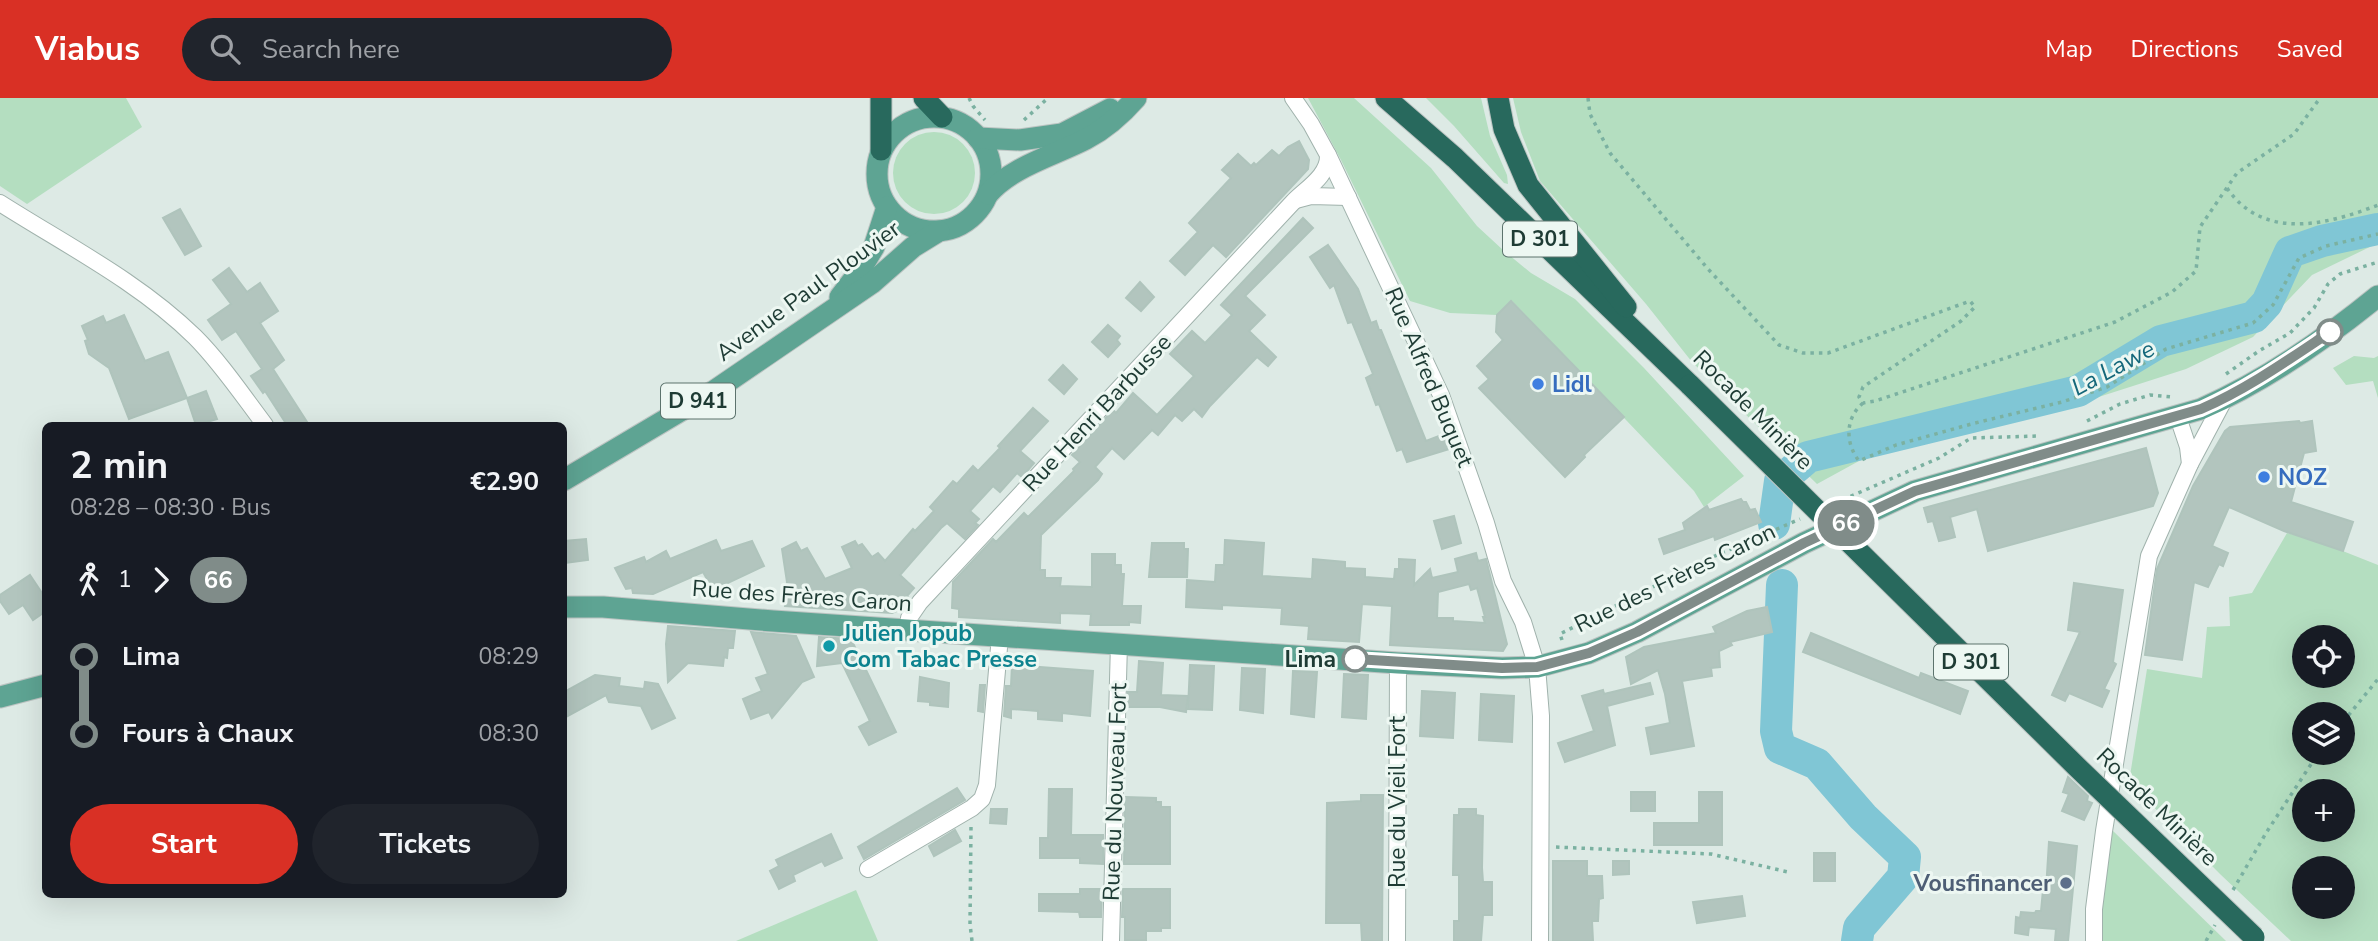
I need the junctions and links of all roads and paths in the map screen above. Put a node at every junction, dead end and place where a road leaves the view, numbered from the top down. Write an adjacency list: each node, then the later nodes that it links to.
1 (881, 98): 14 (highway)
2 (924, 98): 11 (highway)
3 (1048, 98): 12 (path)
4 (1130, 98): 13 (main road)
5 (1136, 98): 17 (main road)
6 (1293, 98): 15 (street, Rue Alfred Buquet)
7 (1386, 98): 27 (highway, Rocade Minière / D 301)
8 (1498, 98): 27 (highway)
9 (1588, 98): 29 (path)
10 (2320, 98): 16 (path)
11 (942, 117): 13 (main road); 14 (main road)
12 (1023, 121)
13 (978, 138): 17 (main road)
14 (881, 150): 22 (main road)
15 (1328, 155): 18 (street, Rue Alfred Buquet); 19 (street, Rue Henri Barbusse)
16 (2227, 188): 21 (path); 29 (path)
17 (988, 194): 23 (main road)
18 (1348, 197): 19 (street); 39 (street, Rue Alfred Buquet)
19 (1294, 201): 35 (street, Rue Henri Barbusse)
20 (0, 203): 31 (street)
21 (2378, 205)
22 (887, 207): 23 (main road); 26 (main road, D 941)
23 (939, 231): 26 (main road, Avenue Paul Plouvier / D 941)
24 (2378, 234): 29 (path)
25 (2378, 296): 28 (main road, Rue des Frères Caron)
26 (827, 313): 33 (main road, Avenue Paul Plouvier / D 941)
27 (1690, 385): 51 (highway, Rocade Minière / D 301, bridge)
28 (2225, 398): 30 (main road, Rue des Frères Caron); 32 (street)
29 (1863, 403)
30 (2178, 417): 32 (street); 39 (main road, Rue des Frères Caron)
31 (263, 422)
32 (2190, 464): 56 (street)
33 (567, 478)
34 (567, 607): 35 (main road, Rue des Frères Caron)
35 (908, 629): 36 (main road, Rue des Frères Caron)
36 (1000, 636): 37 (main road, Rue des Frères Caron); 45 (street)
37 (1119, 643): 38 (main road, Rue des Frères Caron); 53 (street, Rue du Nouveau Fort)
38 (1398, 663): 39 (main road, Rue des Frères Caron); 54 (street, Rue du Vieil Fort)
39 (1537, 667): 46 (street, Rue Alfred Buquet)
40 (2378, 679): 43 (path)
41 (42, 685): 42 (main road)
42 (0, 697)
43 (2355, 707)
44 (2310, 765): 49 (path)
45 (972, 808): 47 (street); 52 (path)
46 (1540, 848): 48 (path); 55 (street, Rue Alfred Buquet)
47 (867, 869)
48 (1788, 872)
49 (2229, 897)
50 (2218, 919): 57 (path)
51 (2257, 939)
52 (972, 941)
53 (1111, 941)
54 (1397, 941)
55 (1541, 941)
56 (2094, 941)
57 (2206, 941)

